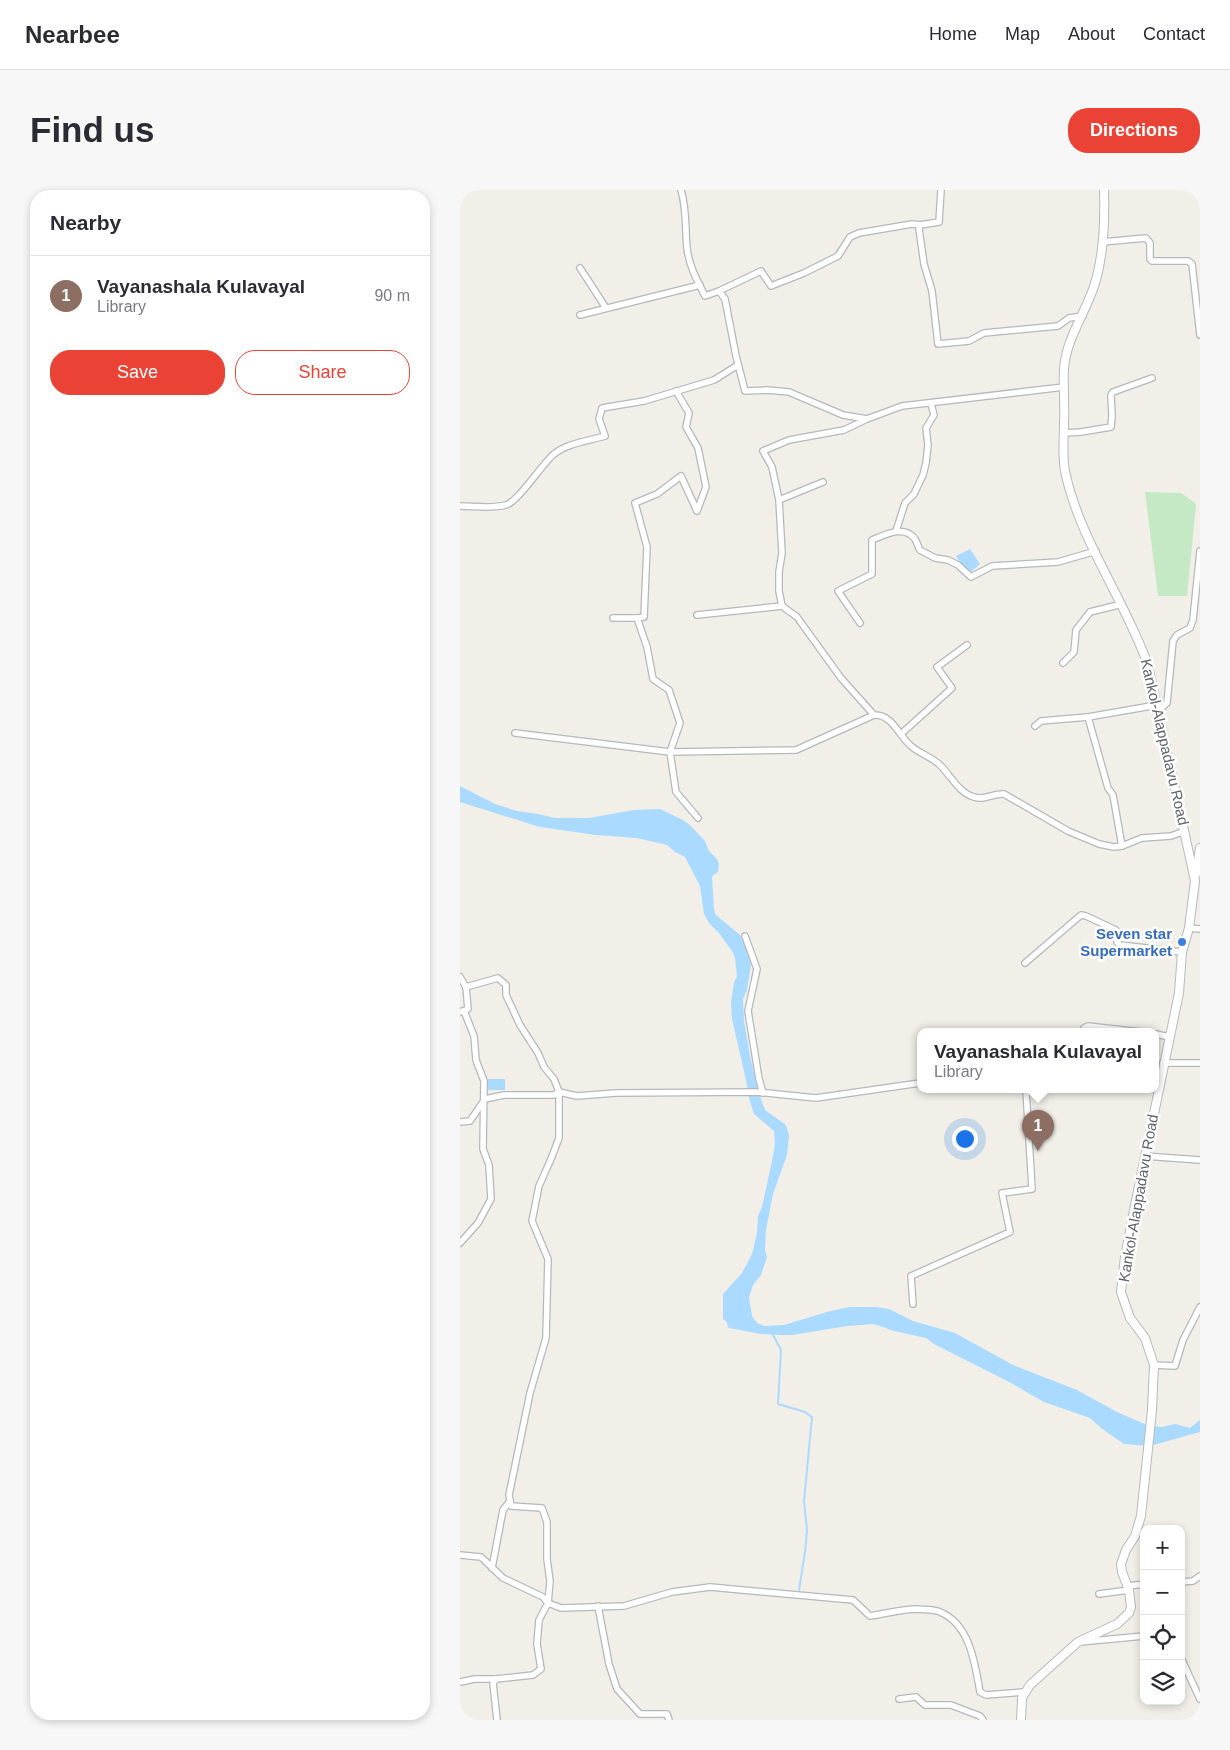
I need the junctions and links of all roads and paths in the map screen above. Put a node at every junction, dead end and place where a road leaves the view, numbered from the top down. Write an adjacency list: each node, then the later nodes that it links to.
1 (681, 190): 7 (street)
2 (941, 190): 4 (street)
3 (1104, 190): 5 (main road, Kankol-Alappadavu Road)
4 (920, 225): 8 (street); 11 (street)
5 (1102, 242): 11 (main road, Kankol-Alappadavu Road); 12 (street)
6 (580, 268): 9 (street)
7 (700, 286): 8 (street); 9 (street)
8 (719, 291): 13 (street)
9 (606, 308): 10 (street)
10 (580, 315)
11 (1083, 316): 15 (main road, Kankol-Alappadavu Road)
12 (1200, 335)
13 (738, 365): 16 (street); 18 (street)
14 (1152, 378): 19 (street)
15 (1064, 386): 17 (street); 19 (main road, Kankol-Alappadavu Road)
16 (676, 391): 22 (street); 30 (street)
17 (931, 404): 18 (street); 23 (street)
18 (867, 419): 21 (street)
19 (1064, 433): 24 (main road, Kankol-Alappadavu Road)
20 (823, 482): 21 (street)
21 (779, 500): 27 (street)
22 (460, 506)
23 (896, 531): 24 (street); 31 (street)
24 (1096, 551): 26 (main road, Kankol-Alappadavu Road)
25 (1200, 554): 34 (street)
26 (1122, 604): 33 (street); 34 (main road, Kankol-Alappadavu Road)
27 (782, 606): 28 (street); 35 (street)
28 (698, 615)
29 (613, 618): 30 (street)
30 (637, 618): 40 (street)
31 (860, 623)
32 (967, 645): 39 (street)
33 (1063, 663)
34 (1158, 707): 36 (street); 42 (main road, Kankol-Alappadavu Road)
35 (874, 715): 39 (street); 40 (street)
36 (1088, 717): 37 (street); 43 (street)
37 (1035, 726)
38 (515, 734): 40 (street)
39 (901, 734): 43 (street)
40 (670, 752): 41 (street)
41 (698, 818)
42 (1185, 831): 43 (street); 45 (main road, Kankol-Alappadavu Road)
43 (1122, 846)
44 (1200, 848): 45 (main road)
45 (1195, 881): 46 (main road, Kankol-Alappadavu Road)
46 (1189, 928): 47 (street); 49 (main road, Kankol-Alappadavu Road)
47 (1200, 929)
48 (745, 936): 63 (street)
49 (1182, 952): 50 (street); 57 (main road, Kankol-Alappadavu Road)
50 (1025, 963)
51 (460, 977): 52 (street)
52 (466, 987): 53 (street); 62 (street)
53 (462, 1011): 66 (street)
54 (1084, 1028): 55 (street)
55 (1105, 1028)
56 (1159, 1034): 57 (street)
57 (1169, 1036): 58 (main road, Kankol-Alappadavu Road)
58 (1163, 1063): 59 (street); 61 (main road, Kankol-Alappadavu Road)
59 (1200, 1064)
60 (917, 1083): 63 (street)
61 (1159, 1083)
62 (558, 1092): 63 (street); 66 (street); 74 (street)
63 (764, 1093)
64 (1026, 1093): 71 (street)
65 (1157, 1093): 68 (main road, Kankol-Alappadavu Road)
66 (485, 1099): 67 (street); 70 (street)
67 (460, 1122)
68 (1144, 1156): 69 (street); 73 (main road, Kankol-Alappadavu Road)
69 (1200, 1160)
70 (460, 1243)
71 (912, 1304)
72 (1200, 1307): 73 (street)
73 (1154, 1365): 80 (main road, Kankol-Alappadavu Road)
74 (510, 1501): 76 (street); 82 (street)
75 (460, 1555): 76 (street)
76 (492, 1568): 82 (street)
77 (1200, 1576): 78 (street)
78 (1185, 1582)
79 (1140, 1585): 80 (street)
80 (1128, 1588): 81 (street); 85 (main road, Kankol-Alappadavu Road)
81 (1099, 1594)
82 (548, 1603): 83 (street); 87 (street)
83 (598, 1606): 89 (street); 93 (street)
84 (1140, 1636): 85 (street)
85 (1078, 1642): 89 (main road, Kankol-Alappadavu Road)
86 (1182, 1660): 91 (street)
87 (496, 1679): 88 (street); 92 (street)
88 (460, 1682)
89 (1024, 1692): 95 (main road)
90 (899, 1699): 94 (street)
91 (1200, 1699)
92 (497, 1720)
93 (669, 1720)
94 (983, 1720)
95 (1022, 1720)

